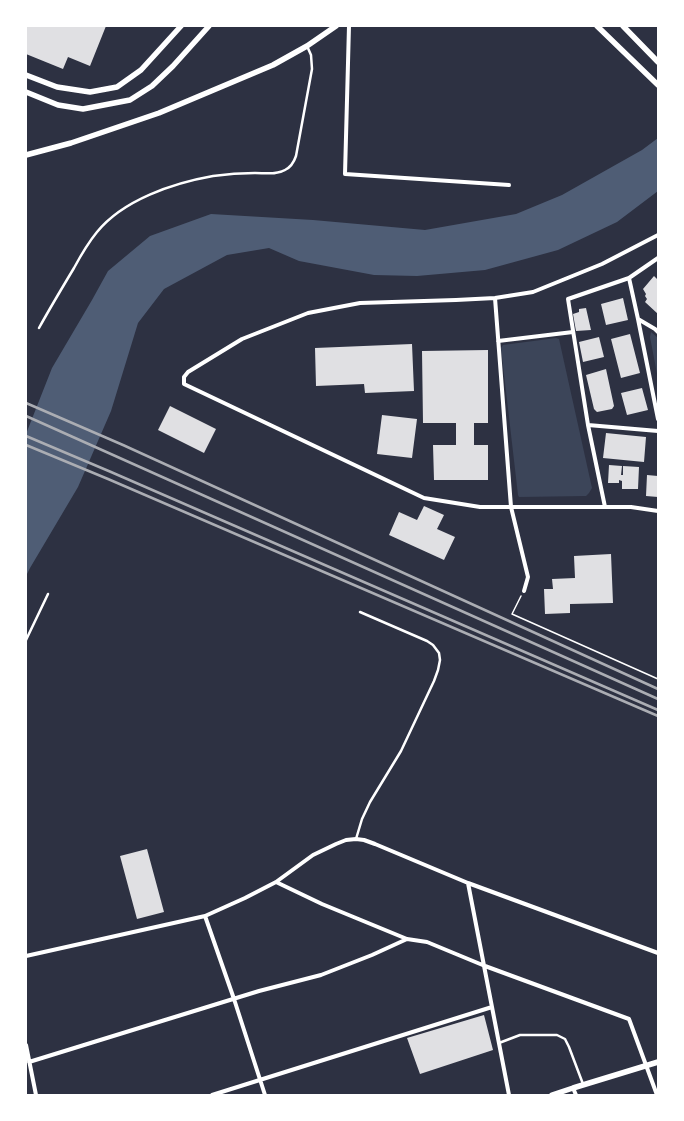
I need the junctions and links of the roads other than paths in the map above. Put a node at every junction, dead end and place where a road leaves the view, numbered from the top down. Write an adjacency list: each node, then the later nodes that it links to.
1 (181, 26): 9 (street)
2 (209, 26): 11 (street)
3 (336, 26): 7 (street)
4 (349, 26): 13 (street)
5 (597, 26): 10 (street)
6 (623, 26): 8 (street)
7 (307, 46): 12 (street); 19 (lane)
8 (658, 62)
9 (26, 75)
10 (658, 85)
11 (26, 92)
12 (26, 156)
13 (509, 185)
14 (658, 235): 17 (street)
15 (658, 258): 16 (street)
16 (629, 278): 18 (street); 20 (street)
17 (495, 298): 22 (street); 26 (street)
18 (638, 319): 21 (street); 23 (street)
19 (39, 328)
20 (574, 332): 22 (street); 24 (street)
21 (658, 332)
22 (498, 341): 26 (street)
23 (658, 419)
24 (588, 425): 25 (street); 27 (street)
25 (658, 431)
26 (511, 507): 27 (street); 29 (street)
27 (605, 507): 28 (street)
28 (658, 511)
29 (524, 591)
30 (48, 594): 32 (lane)
31 (360, 612): 33 (lane)
32 (26, 640)
33 (356, 839): 34 (street); 35 (street)
34 (276, 882): 36 (street); 37 (street)
35 (468, 883): 38 (street); 40 (street)
36 (205, 916): 39 (street); 41 (street)
37 (407, 939): 40 (street); 41 (street)
38 (658, 953)
39 (26, 956)
40 (485, 966): 42 (street); 47 (street)
41 (234, 999): 45 (street); 48 (street)
42 (492, 1006): 43 (street); 48 (street)
43 (499, 1043): 49 (lane); 54 (street)
44 (26, 1045): 45 (street)
45 (29, 1062): 51 (street)
46 (658, 1062): 47 (street)
47 (647, 1066): 49 (street); 57 (street)
48 (259, 1079): 52 (street); 53 (street)
49 (583, 1085): 50 (street)
50 (573, 1088): 55 (street); 56 (street)
51 (36, 1095)
52 (212, 1095)
53 (265, 1095)
54 (509, 1095)
55 (552, 1095)
56 (576, 1095)
57 (657, 1095)

